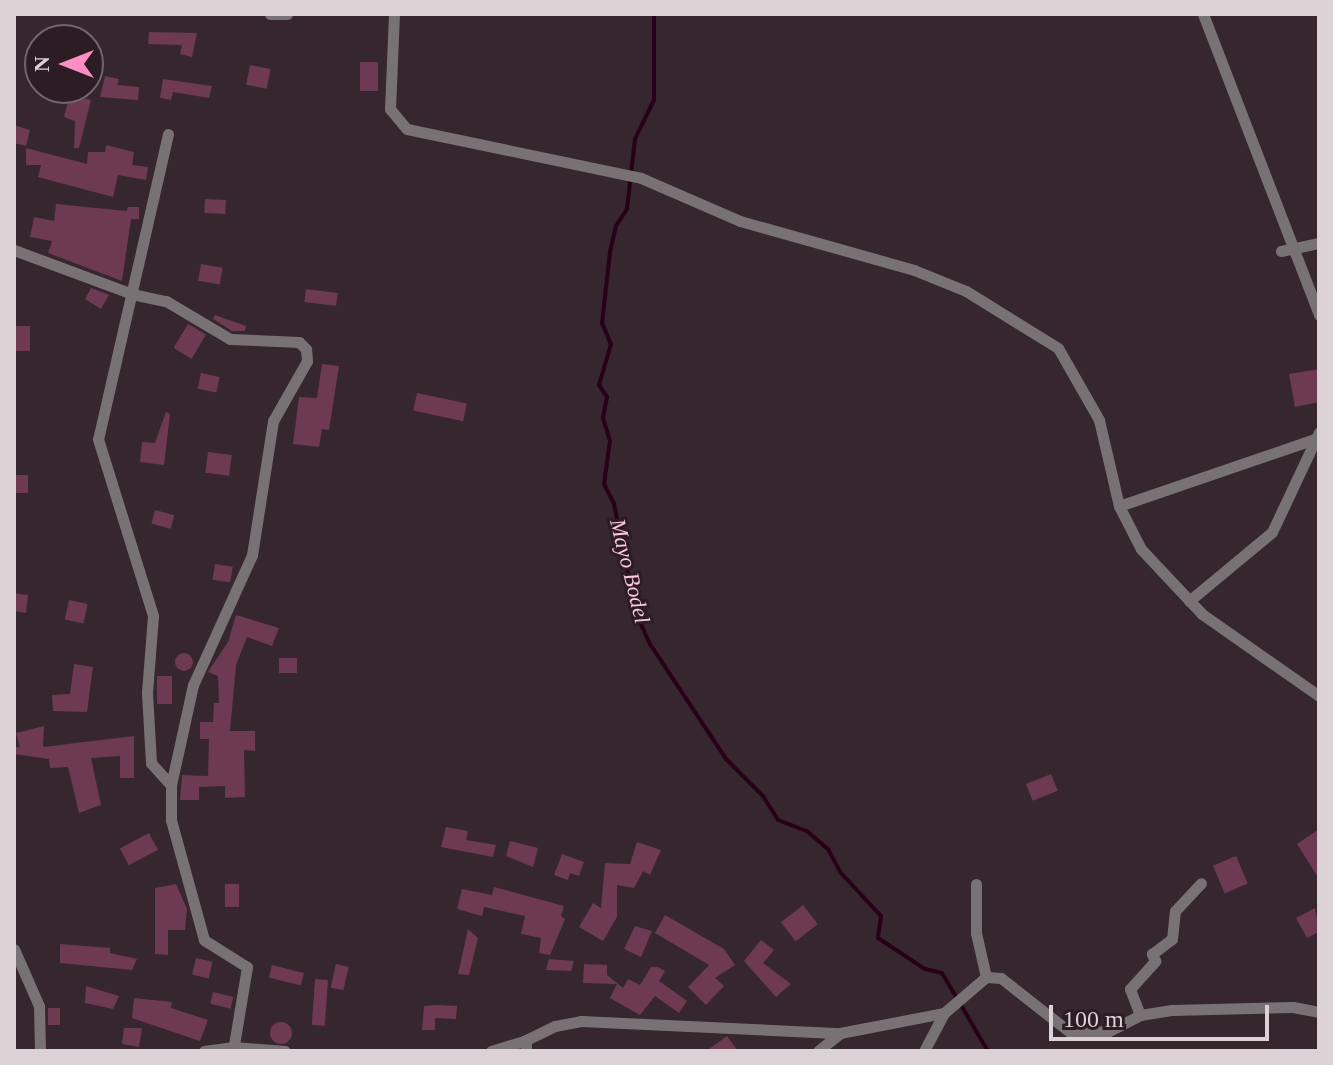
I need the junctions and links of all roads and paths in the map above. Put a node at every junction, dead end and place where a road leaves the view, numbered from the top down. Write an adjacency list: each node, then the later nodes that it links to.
1 (270, 14): 2 (street)
2 (287, 14)
3 (394, 14): 12 (street)
4 (1203, 14): 8 (street)
5 (168, 134): 9 (street)
6 (1319, 243): 8 (street)
7 (14, 250): 9 (street)
8 (1286, 250): 10 (street)
9 (132, 294): 15 (street); 15 (street)
10 (1319, 315)
11 (1318, 436): 12 (street); 13 (street)
12 (1119, 506): 13 (street)
13 (1189, 601): 14 (street)
14 (1319, 696)
15 (171, 785): 25 (street)
16 (1201, 883): 22 (street)
17 (976, 884): 19 (street)
18 (14, 949): 26 (street)
19 (986, 977): 21 (street); 22 (street)
20 (1319, 1012): 22 (street)
21 (944, 1013): 23 (street); 31 (street)
22 (1140, 1015)
23 (840, 1033): 24 (street); 30 (street)
24 (526, 1046): 29 (street)
25 (234, 1049): 27 (street); 28 (street)
26 (40, 1051)
27 (204, 1051)
28 (285, 1051)
29 (491, 1051)
30 (818, 1051)
31 (924, 1051)

